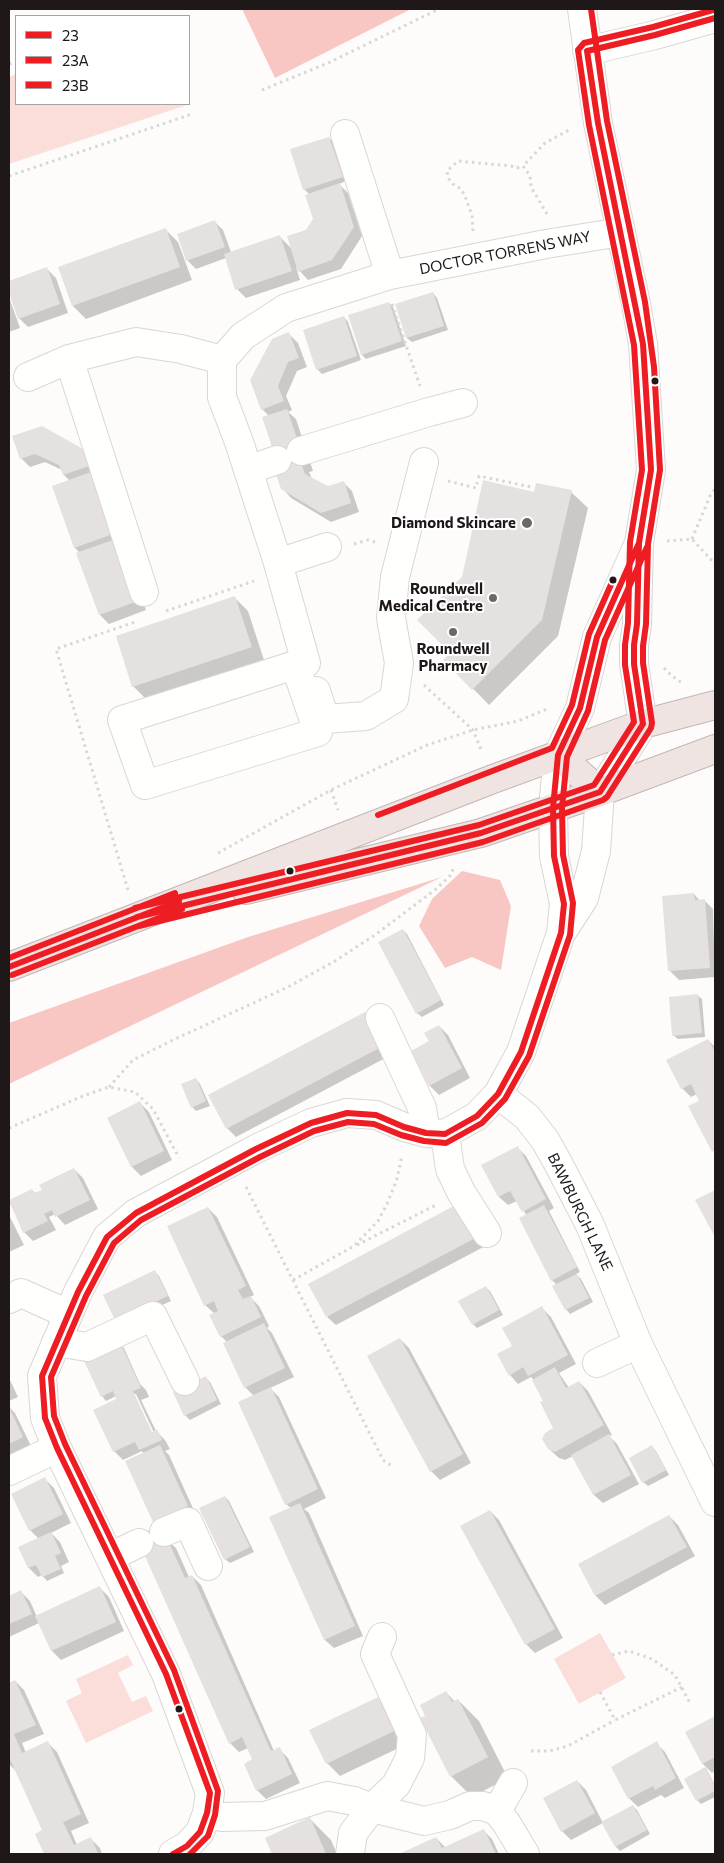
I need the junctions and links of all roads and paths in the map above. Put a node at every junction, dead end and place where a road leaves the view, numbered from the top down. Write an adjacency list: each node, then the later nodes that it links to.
1 (440, 9): 5 (path)
2 (582, 9): 4 (street)
3 (715, 18): 4 (street)
4 (587, 51): 7 (street)
5 (262, 90)
6 (192, 114): 10 (path)
7 (598, 123): 9 (path); 11 (street)
8 (346, 134): 14 (street)
9 (523, 166): 12 (path); 13 (path)
10 (9, 176)
11 (621, 232): 12 (street, DOCTOR TORRENS WAY); 25 (street)
12 (546, 244): 13 (street, DOCTOR TORRENS WAY)
13 (477, 257): 14 (street, DOCTOR TORRENS WAY)
14 (387, 276): 16 (street, DOCTOR TORRENS WAY); 19 (path)
15 (68, 358): 16 (street); 17 (street); 30 (street)
16 (222, 360): 21 (street)
17 (28, 377)
18 (463, 402): 19 (street)
19 (428, 412): 21 (street)
20 (422, 468): 22 (path); 27 (street)
21 (248, 470): 28 (street)
22 (531, 487)
23 (715, 489): 24 (path)
24 (692, 539): 25 (path); 29 (path)
25 (639, 544): 37 (street); 40 (street)
26 (327, 547): 27 (path); 28 (street)
27 (402, 549): 32 (street)
28 (278, 563): 33 (street)
29 (715, 564)
30 (144, 592)
31 (659, 662): 34 (path)
32 (399, 663): 33 (street); 38 (path)
33 (301, 664): 33 (street)
34 (683, 684)
35 (553, 703): 38 (path)
36 (715, 705): 37 (highway)
37 (643, 724): 40 (highway); 43 (street)
38 (473, 730): 41 (path); 42 (path)
39 (715, 749): 43 (highway)
40 (558, 755): 41 (highway); 43 (highway); 44 (street)
41 (493, 779): 46 (highway)
42 (331, 790)
43 (600, 792): 44 (highway); 47 (street)
44 (553, 808): 46 (highway); 47 (street)
45 (456, 861): 50 (path)
46 (137, 917): 48 (highway)
47 (561, 933): 51 (street)
48 (9, 967)
49 (380, 1018): 53 (street)
50 (109, 1087): 52 (path); 55 (path)
51 (498, 1094): 53 (street); 63 (street, BAWBURGH LANE)
52 (9, 1128)
53 (425, 1131): 54 (street); 56 (street); 58 (path)
54 (233, 1162): 55 (street); 59 (path)
55 (192, 1183): 61 (street)
56 (461, 1192): 57 (street); 58 (path)
57 (487, 1233)
58 (354, 1246): 59 (path)
59 (293, 1280): 67 (path)
60 (9, 1299): 61 (street)
61 (68, 1314): 62 (street)
62 (56, 1342): 65 (street); 66 (street)
63 (638, 1344): 64 (street); 69 (street, BAWBURGH LANE)
64 (597, 1363)
65 (185, 1381)
66 (58, 1448): 68 (street); 72 (street)
67 (392, 1466)
68 (9, 1471)
69 (715, 1502)
70 (164, 1532): 73 (street)
71 (139, 1543): 72 (street)
72 (110, 1556): 84 (street)
73 (208, 1566)
74 (382, 1636): 82 (street)
75 (612, 1655): 76 (path)
76 (682, 1687): 78 (path); 79 (path)
77 (600, 1692): 79 (path)
78 (691, 1705)
79 (615, 1720): 80 (path)
80 (531, 1751)
81 (513, 1783): 83 (street)
82 (372, 1808): 83 (street); 84 (street); 86 (street)
83 (497, 1811): 87 (street)
84 (207, 1813): 85 (street)
85 (173, 1854)
86 (350, 1854)
87 (525, 1854)

